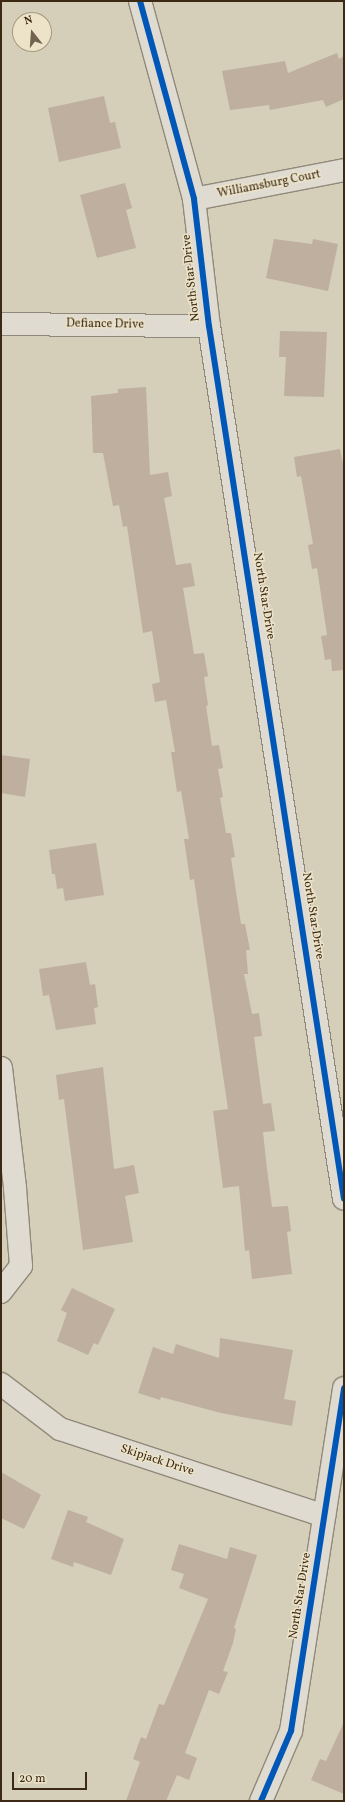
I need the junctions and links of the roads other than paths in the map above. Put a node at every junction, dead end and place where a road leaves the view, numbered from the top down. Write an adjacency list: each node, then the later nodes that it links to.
1 (140, 1): 3 (street, North Star Drive)
2 (344, 170): 3 (street, Williamsburg Court)
3 (194, 199): 5 (street, North Star Drive)
4 (1, 324): 5 (street, Defiance Drive)
5 (209, 326): 7 (street, North Star Drive)
6 (1, 1068): 8 (street)
7 (344, 1198)
8 (1, 1292)
9 (1, 1384): 11 (street, Skipjack Drive)
10 (344, 1388): 11 (street, North Star Drive)
11 (324, 1516): 12 (street, North Star Drive)
12 (261, 1801)

